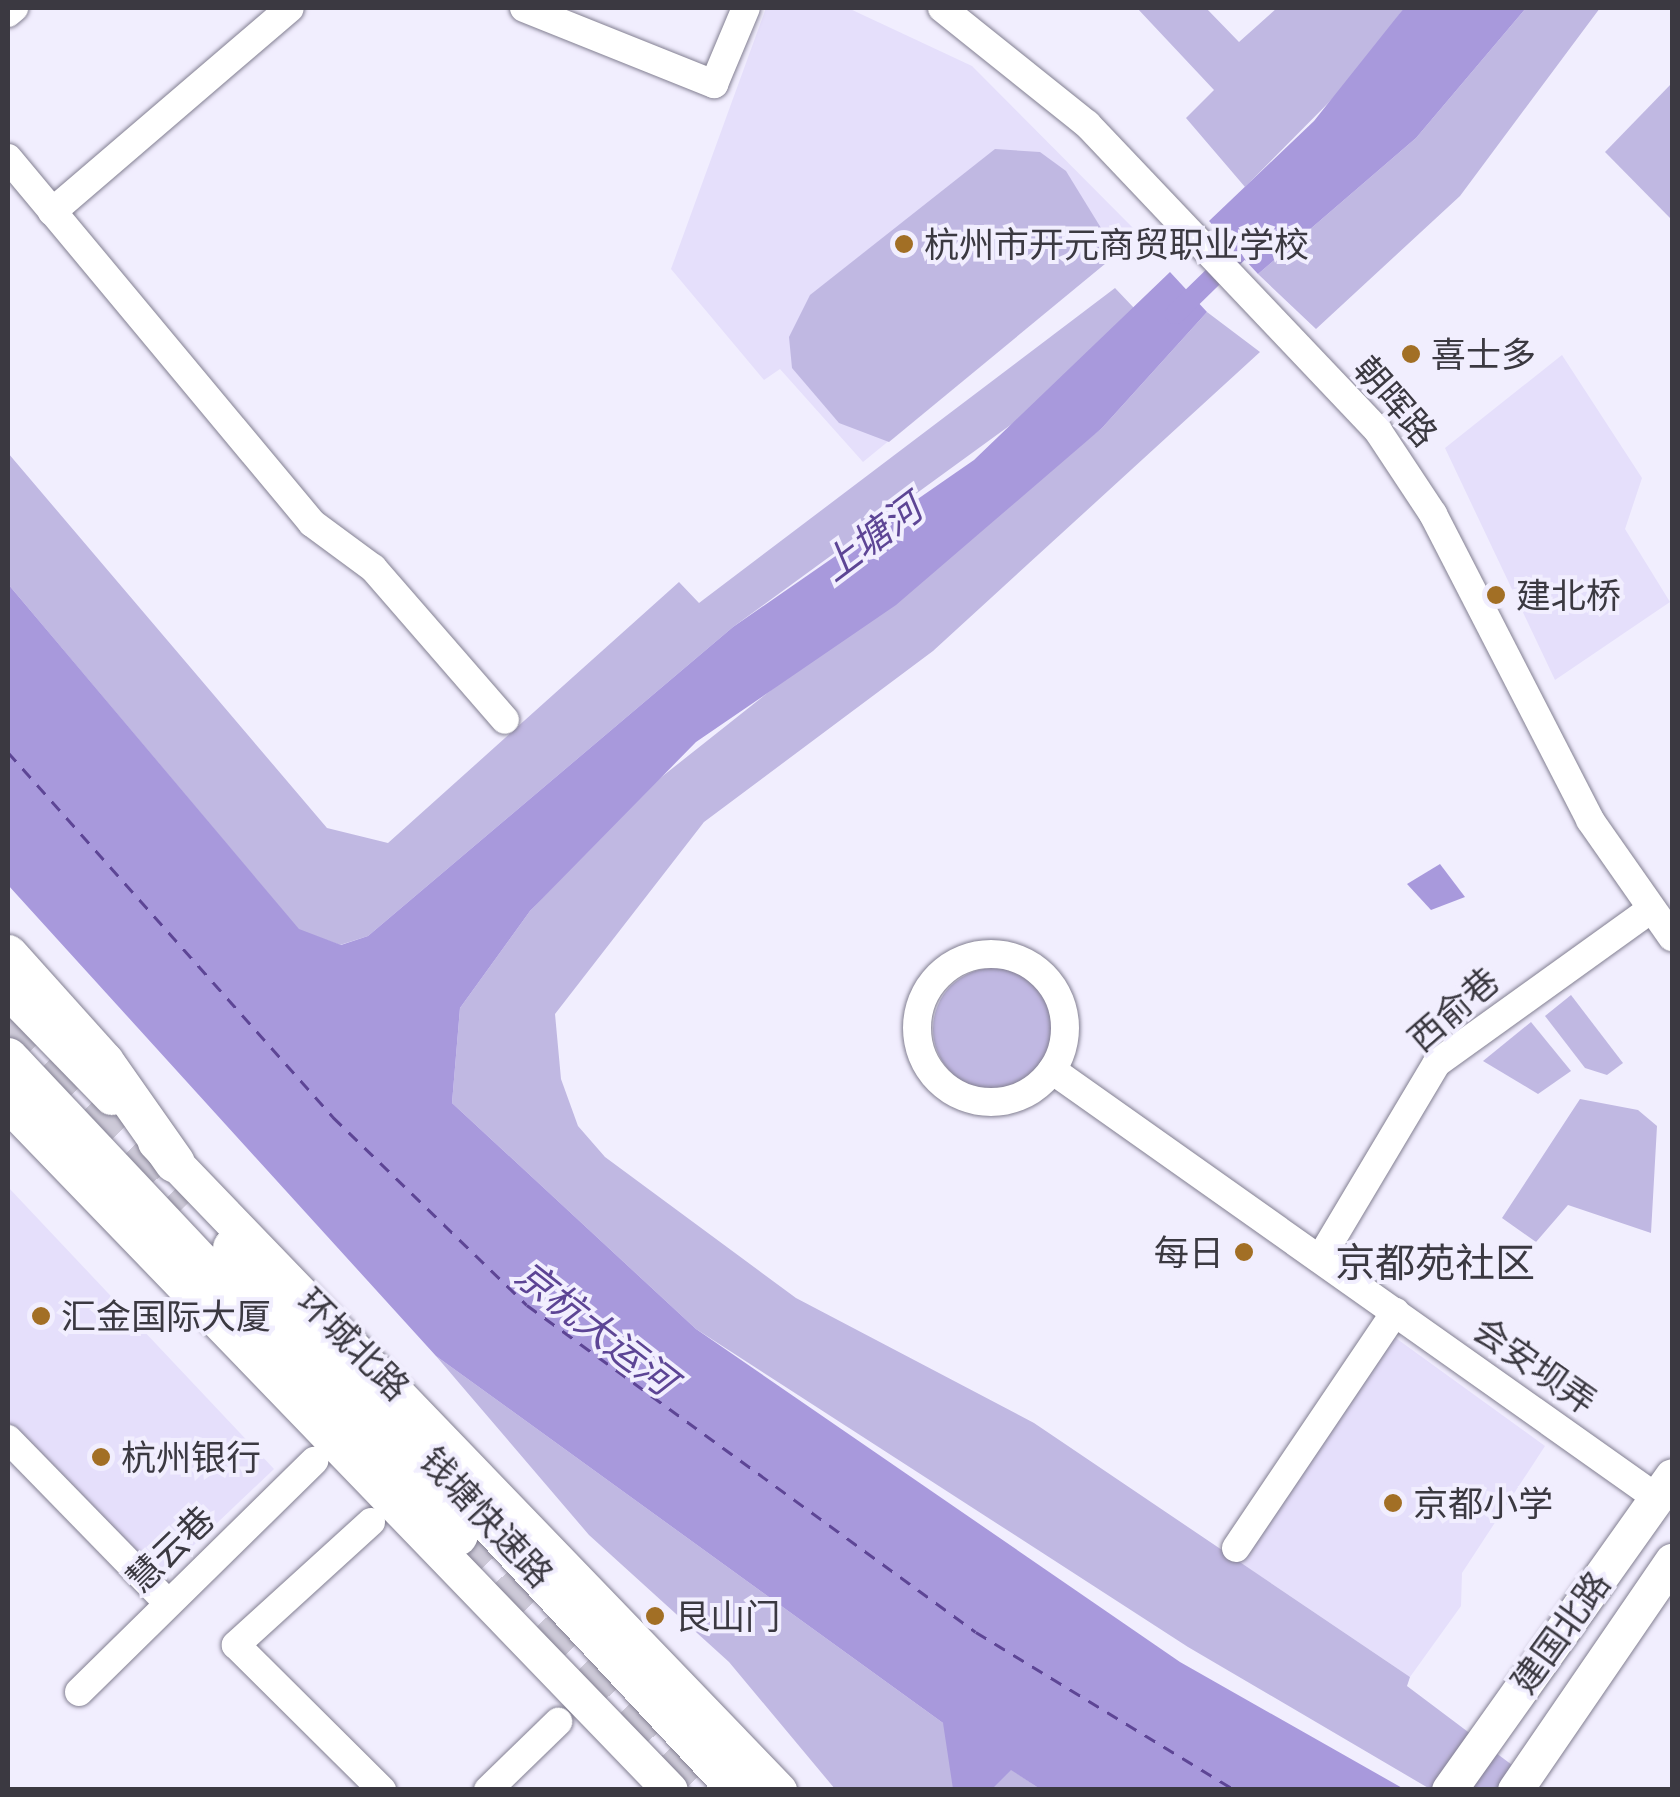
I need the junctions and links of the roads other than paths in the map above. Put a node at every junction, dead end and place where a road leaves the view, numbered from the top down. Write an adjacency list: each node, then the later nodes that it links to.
1 (14, 8): 6 (street)
2 (290, 8): 8 (street)
3 (524, 8): 4 (street)
4 (746, 8)
5 (942, 8): 10 (street, 朝晖路)
6 (8, 13)
7 (8, 158): 8 (street)
8 (52, 212): 9 (street)
9 (505, 720)
10 (1650, 910): 11 (street, 朝晖路); 19 (street, 西俞巷)
11 (1672, 937)
12 (8, 954): 17 (highway)
13 (8, 991): 17 (main road, 环城北路)
14 (8, 1060): 16 (highway, 钱塘快速路)
15 (1052, 1070): 15 (street); 19 (street, 会安坝弄)
16 (25, 1099): 26 (highway, 钱塘快速路); 34 (main road)
17 (175, 1162): 24 (main road, 环城北路)
18 (234, 1248): 35 (highway, 钱塘快速路)
19 (1320, 1259): 20 (street, 会安坝弄)
20 (1395, 1312): 23 (street, 会安坝弄); 27 (street)
21 (8, 1439): 29 (street)
22 (314, 1461): 29 (street, 慧云巷)
23 (1665, 1487): 37 (main road, 建国北路)
24 (516, 1509): 35 (highway); 36 (main road, 环城北路)
25 (371, 1522): 32 (street)
26 (458, 1536)
27 (1236, 1548)
28 (1672, 1561): 38 (main road, 建国北路)
29 (168, 1603): 30 (street, 慧云巷)
30 (79, 1692)
31 (558, 1722): 33 (street)
32 (382, 1790)
33 (488, 1790)
34 (670, 1790)
35 (740, 1790)
36 (779, 1790)
37 (1449, 1790)
38 (1515, 1790)

